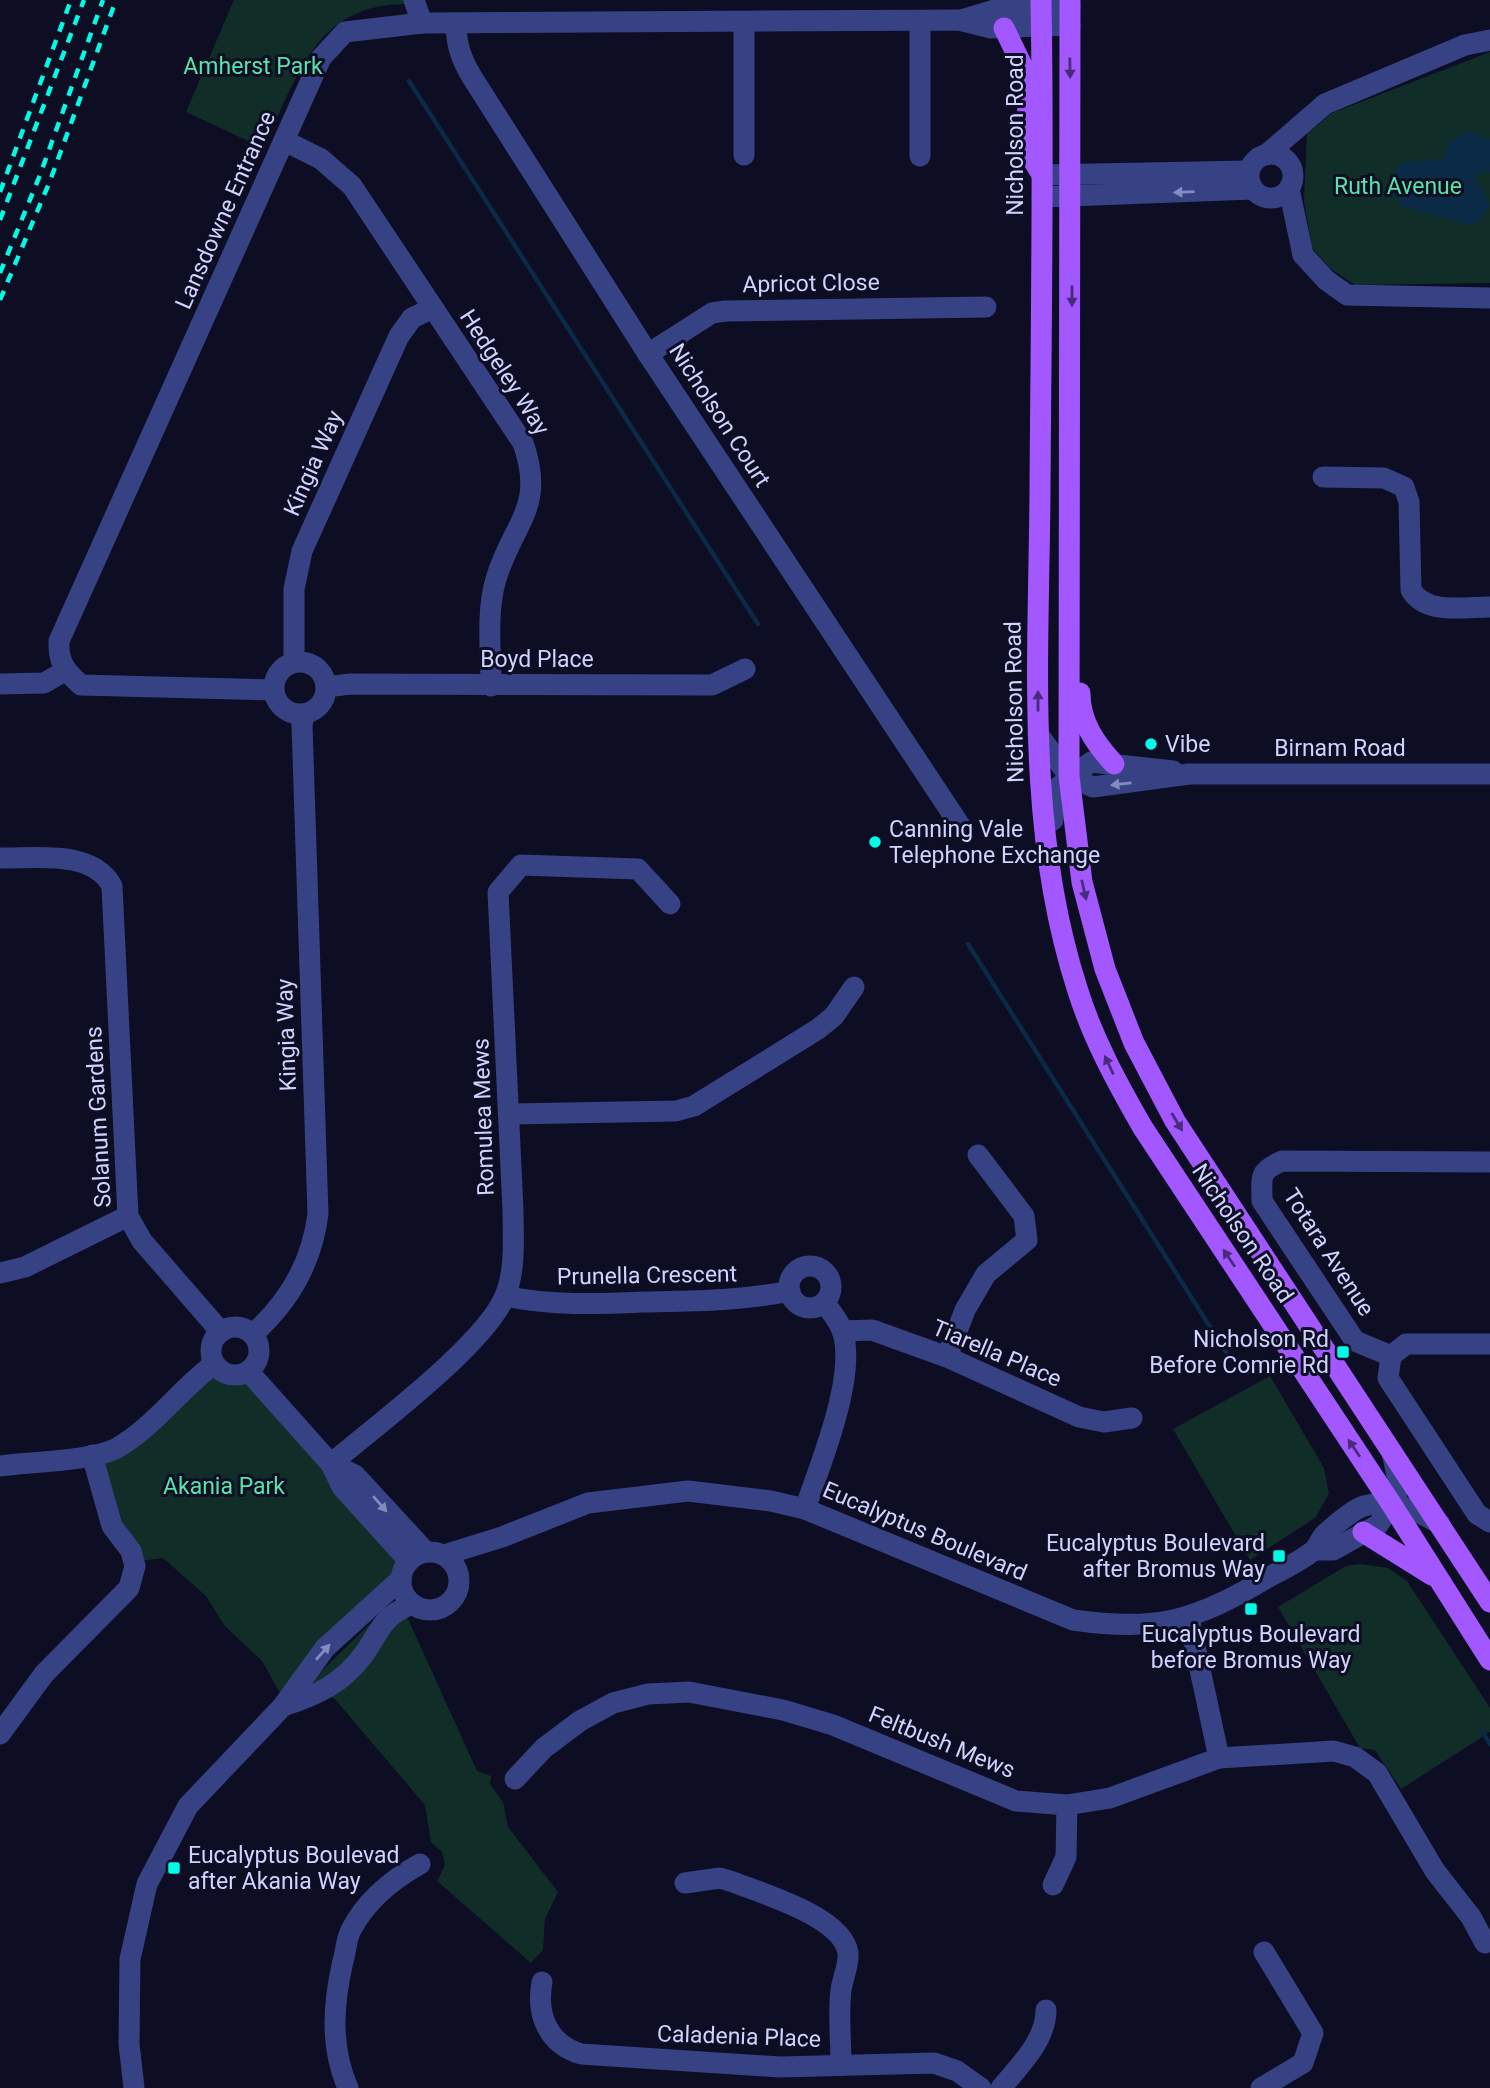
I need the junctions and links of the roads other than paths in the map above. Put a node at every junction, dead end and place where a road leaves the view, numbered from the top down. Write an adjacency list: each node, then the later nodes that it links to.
1 (414, 0): 8 (street)
2 (738, 0): 7 (street)
3 (1041, 11): 4 (street, Lansdowne Entrance); 5 (street, Lansdowne Entrance); 10 (street, Lansdowne Entrance); 18 (main road, Nicholson Road)
4 (1070, 11): 19 (main road, Nicholson Road, one-way to 19)
5 (959, 20): 6 (street, Lansdowne Entrance); 10 (street, Lansdowne Entrance)
6 (920, 21): 7 (street, Lansdowne Entrance); 16 (street)
7 (741, 22): 9 (street, Lansdowne Entrance); 14 (street)
8 (422, 23): 9 (street, Lansdowne Entrance); 13 (street, Lansdowne Entrance)
9 (456, 23): 25 (street, Nicholson Court)
10 (1004, 28): 18 (main road)
11 (1490, 40): 12 (street)
12 (1297, 127): 15 (street); 17 (street)
13 (285, 141): 24 (street, Hedgeley Way); 31 (street, Lansdowne Entrance)
14 (744, 155)
15 (1266, 155): 17 (street); 20 (street)
16 (920, 156)
17 (1288, 161): 20 (street)
18 (1042, 175): 19 (street); 21 (main road, Nicholson Road)
19 (1072, 185): 20 (street); 21 (street); 26 (main road, Nicholson Road, one-way to 26)
20 (1266, 187): 22 (street)
21 (1042, 197): 37 (main road, Nicholson Road, one-way to 21)
22 (1490, 298)
23 (986, 307): 25 (street, Apricot Close)
24 (433, 308): 29 (street, Kingia Way); 33 (street, Hedgeley Way)
25 (648, 354): 42 (street, Nicholson Court)
26 (1071, 462): 38 (main road); 41 (main road, Nicholson Road)
27 (1323, 477): 28 (street)
28 (1490, 607)
29 (294, 662): 34 (street); 35 (street)
30 (745, 669): 33 (street, Boyd Place)
31 (65, 671): 32 (street); 35 (street)
32 (0, 684)
33 (491, 686): 34 (street, Boyd Place)
34 (326, 687): 36 (street)
35 (274, 690): 36 (street)
36 (304, 714): 57 (street, Kingia Way)
37 (1038, 734): 41 (street); 45 (main road, Nicholson Road)
38 (1114, 764): 39 (street, Birnam Road); 41 (street, Birnam Road)
39 (1189, 774): 40 (street, Birnam Road); 41 (street, Birnam Road, one-way to 41)
40 (1490, 774)
41 (1069, 776): 45 (street); 64 (main road, Nicholson Road, one-way to 64)
42 (961, 827)
43 (0, 858): 50 (street, Solanum Gardens)
44 (670, 904): 47 (street, Romulea Mews)
45 (1065, 947): 68 (main road, Nicholson Road, one-way to 45)
46 (854, 987): 47 (street)
47 (509, 1114): 53 (street, Romulea Mews)
48 (978, 1155): 60 (street)
49 (1490, 1162): 59 (street, Totara Avenue)
50 (128, 1216): 51 (street); 56 (street, Solanum Gardens)
51 (0, 1273)
52 (790, 1291): 53 (street, Prunella Crescent); 54 (street); 54 (street)
53 (505, 1296): 66 (street, Romulea Mews)
54 (824, 1303): 55 (street)
55 (842, 1331): 60 (street, Tiarella Place); 69 (street)
56 (220, 1332): 57 (street); 61 (street)
57 (253, 1334): 62 (street)
58 (1490, 1344): 59 (street)
59 (1391, 1356): 70 (street)
60 (947, 1357): 63 (street, Tiarella Place)
61 (214, 1364): 62 (street); 65 (street)
62 (249, 1372): 66 (street)
63 (1132, 1418)
64 (1392, 1450): 68 (street); 71 (main road, Nicholson Road)
65 (92, 1455): 67 (street); 85 (street)
66 (331, 1464): 75 (street)
67 (0, 1466)
68 (1392, 1505): 71 (street, Eucalyptus Boulevard); 72 (street, Eucalyptus Boulevard); 74 (street, Eucalyptus Boulevard); 77 (main road, Nicholson Road)
69 (805, 1509): 73 (street, Eucalyptus Boulevard); 81 (street, Eucalyptus Boulevard)
70 (1490, 1522)
71 (1443, 1530): 78 (main road); 79 (main road, Nicholson Road)
72 (1363, 1532): 74 (street, Eucalyptus Boulevard); 77 (main road)
73 (502, 1537): 75 (street, Eucalyptus Boulevard); 76 (street, Eucalyptus Boulevard)
74 (1315, 1550): 81 (street, Eucalyptus Boulevard)
75 (420, 1562): 76 (street); 80 (street); 84 (street, Eucalyptus Boulevard, one-way to 75)
76 (459, 1578): 80 (street, Eucalyptus Boulevard)
77 (1440, 1580): 82 (main road, Nicholson Road)
78 (1490, 1585)
79 (1490, 1602)
80 (412, 1604): 84 (street, Eucalyptus Boulevard)
81 (1189, 1618): 86 (street)
82 (1481, 1637): 83 (main road, Nicholson Road)
83 (1490, 1660)
84 (283, 1706): 97 (street, Eucalyptus Boulevard)
85 (0, 1734)
86 (1219, 1758): 88 (street, Feltbush Mews); 92 (street, Feltbush Mews)
87 (515, 1779): 88 (street, Feltbush Mews)
88 (1067, 1804): 91 (street)
89 (420, 1864): 98 (street)
90 (685, 1883): 96 (street)
91 (1053, 1885)
92 (1485, 1943)
93 (1264, 1952): 101 (street)
94 (542, 1982): 96 (street, Caladenia Place)
95 (1046, 2010): 100 (street)
96 (841, 2065): 99 (street, Caladenia Place)
97 (134, 2088)
98 (348, 2088)
99 (981, 2088)
100 (1001, 2088)
101 (1261, 2088)

